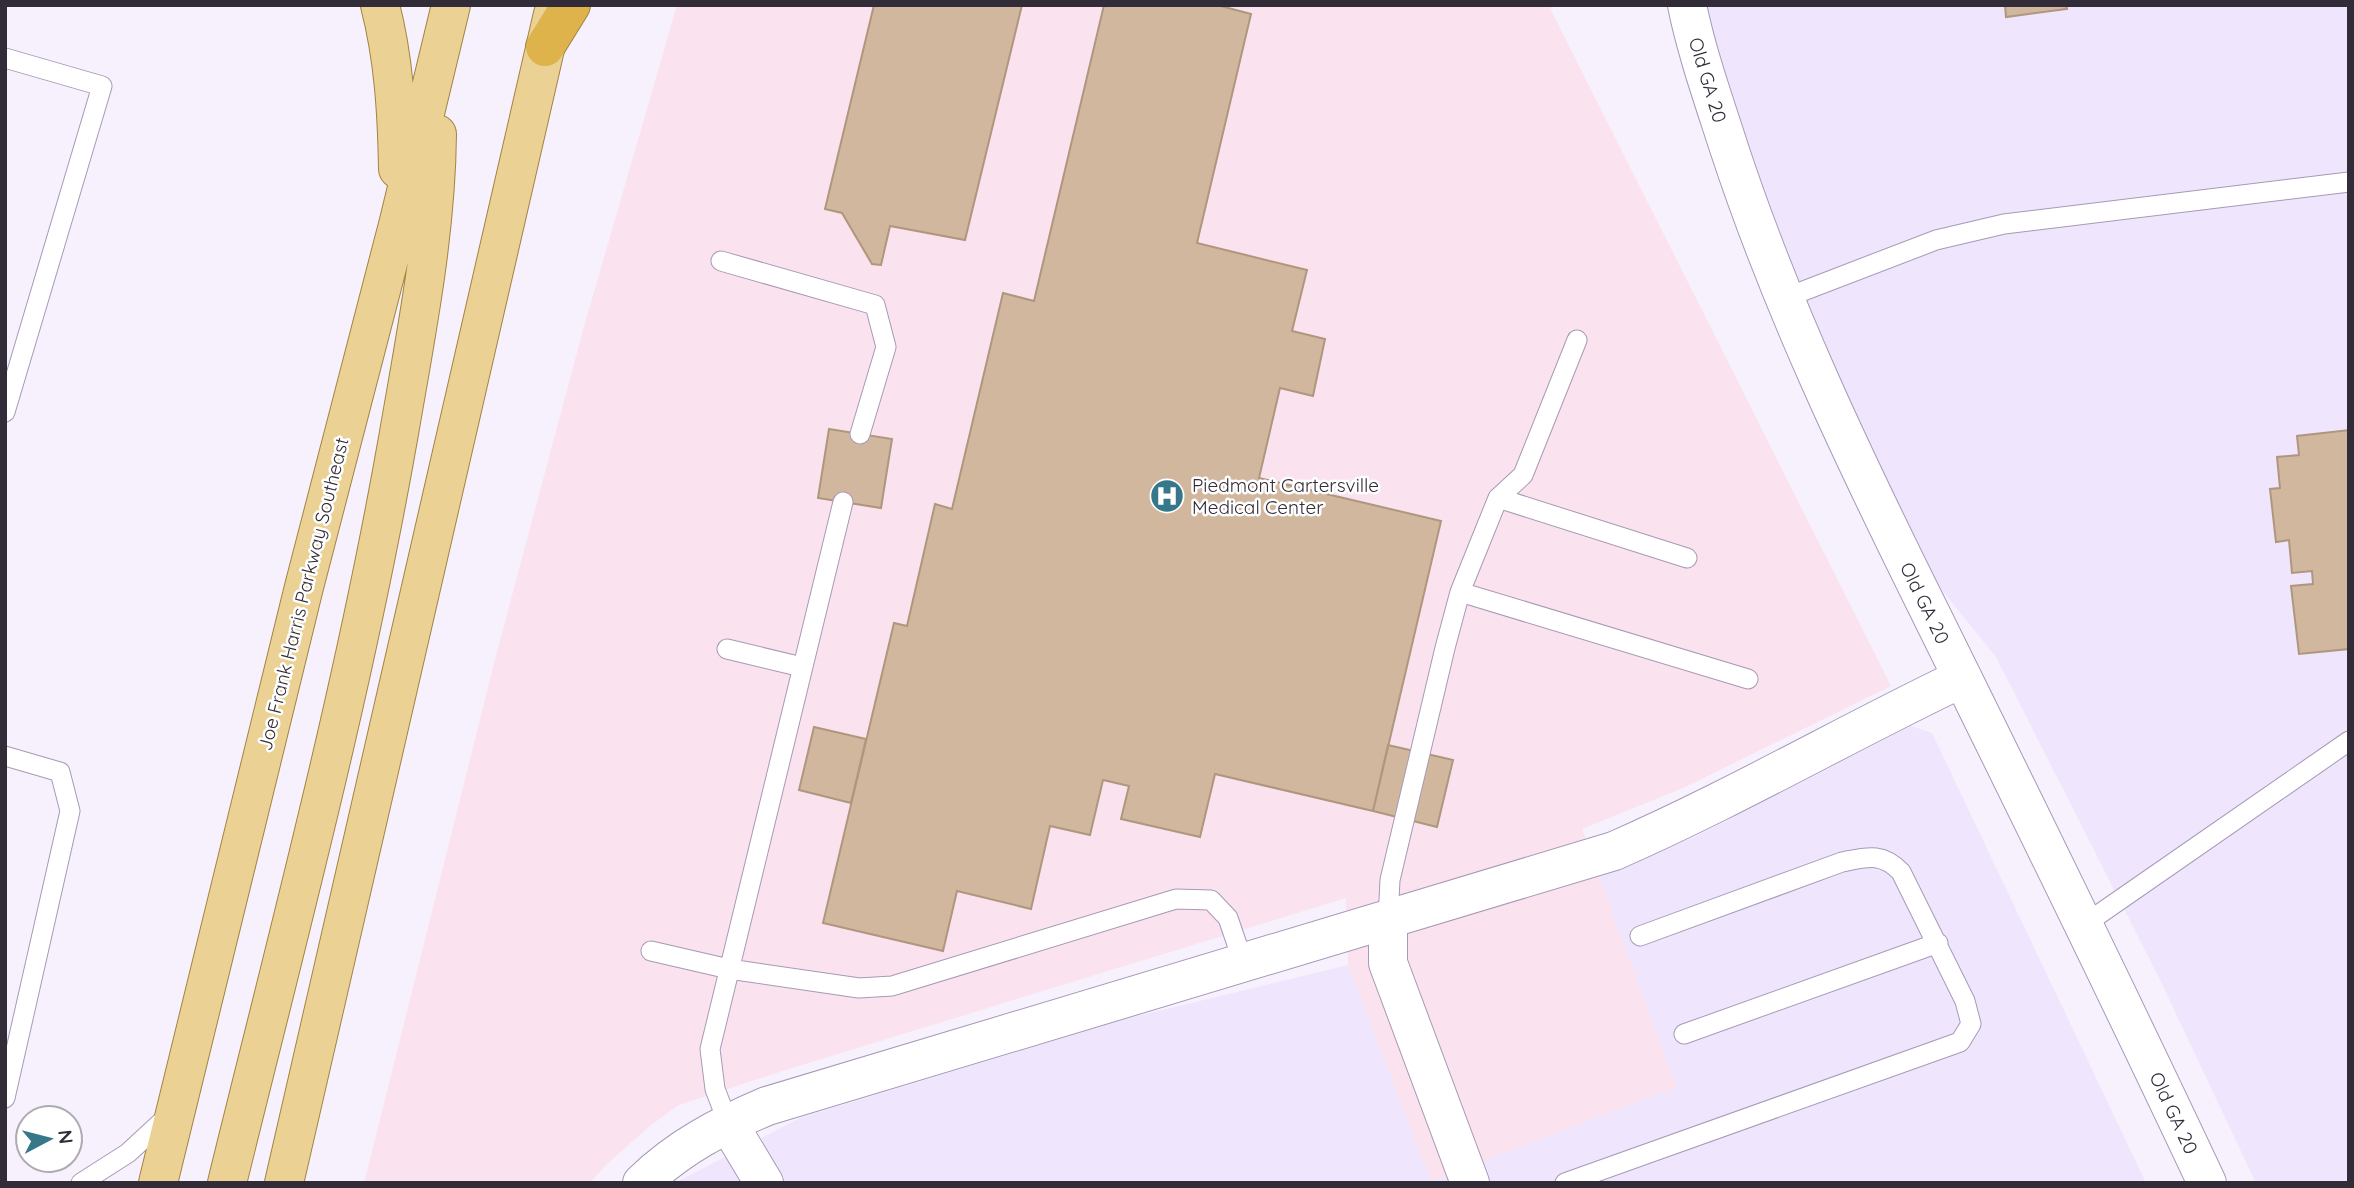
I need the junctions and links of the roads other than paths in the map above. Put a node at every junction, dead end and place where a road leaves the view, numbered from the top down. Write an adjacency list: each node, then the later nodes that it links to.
1 (380, 5): 10 (main road)
2 (451, 5): 8 (main road, Joe Frank Harris Parkway Southeast)
3 (555, 5): 6 (main road)
4 (571, 5): 6 (highway)
5 (1688, 5): 12 (street, Old GA 20)
6 (545, 47): 40 (main road)
7 (5, 58): 14 (lane)
8 (433, 80): 10 (main road, Joe Frank Harris Parkway Southeast); 39 (main road)
9 (2349, 182): 12 (lane)
10 (399, 221): 35 (main road, Joe Frank Harris Parkway Southeast)
11 (721, 261): 15 (lane)
12 (1785, 298): 22 (street, Old GA 20)
13 (1577, 340): 16 (lane)
14 (5, 412)
15 (860, 434)
16 (1498, 498): 18 (lane); 19 (lane)
17 (843, 502): 21 (lane)
18 (1687, 558)
19 (1460, 592): 23 (lane); 26 (lane)
20 (727, 649): 21 (lane)
21 (802, 667): 32 (lane)
22 (1962, 678): 26 (street); 27 (street, Old GA 20)
23 (1748, 679)
24 (2349, 741): 27 (lane)
25 (5, 756): 34 (lane)
26 (1388, 920): 31 (street); 43 (street)
27 (2085, 924): 45 (street, Old GA 20)
28 (1640, 936): 29 (lane)
29 (1938, 943): 33 (lane); 44 (lane)
30 (650, 951): 32 (lane)
31 (1243, 962): 32 (lane); 36 (street)
32 (729, 969): 36 (lane)
33 (1684, 1034)
34 (5, 1098)
35 (177, 1108): 37 (lane); 38 (main road, Joe Frank Harris Parkway Southeast)
36 (728, 1123): 41 (street); 42 (street)
37 (81, 1183)
38 (158, 1183)
39 (227, 1183)
40 (284, 1183)
41 (642, 1183)
42 (764, 1183)
43 (1470, 1183)
44 (1565, 1183)
45 (2207, 1183)

